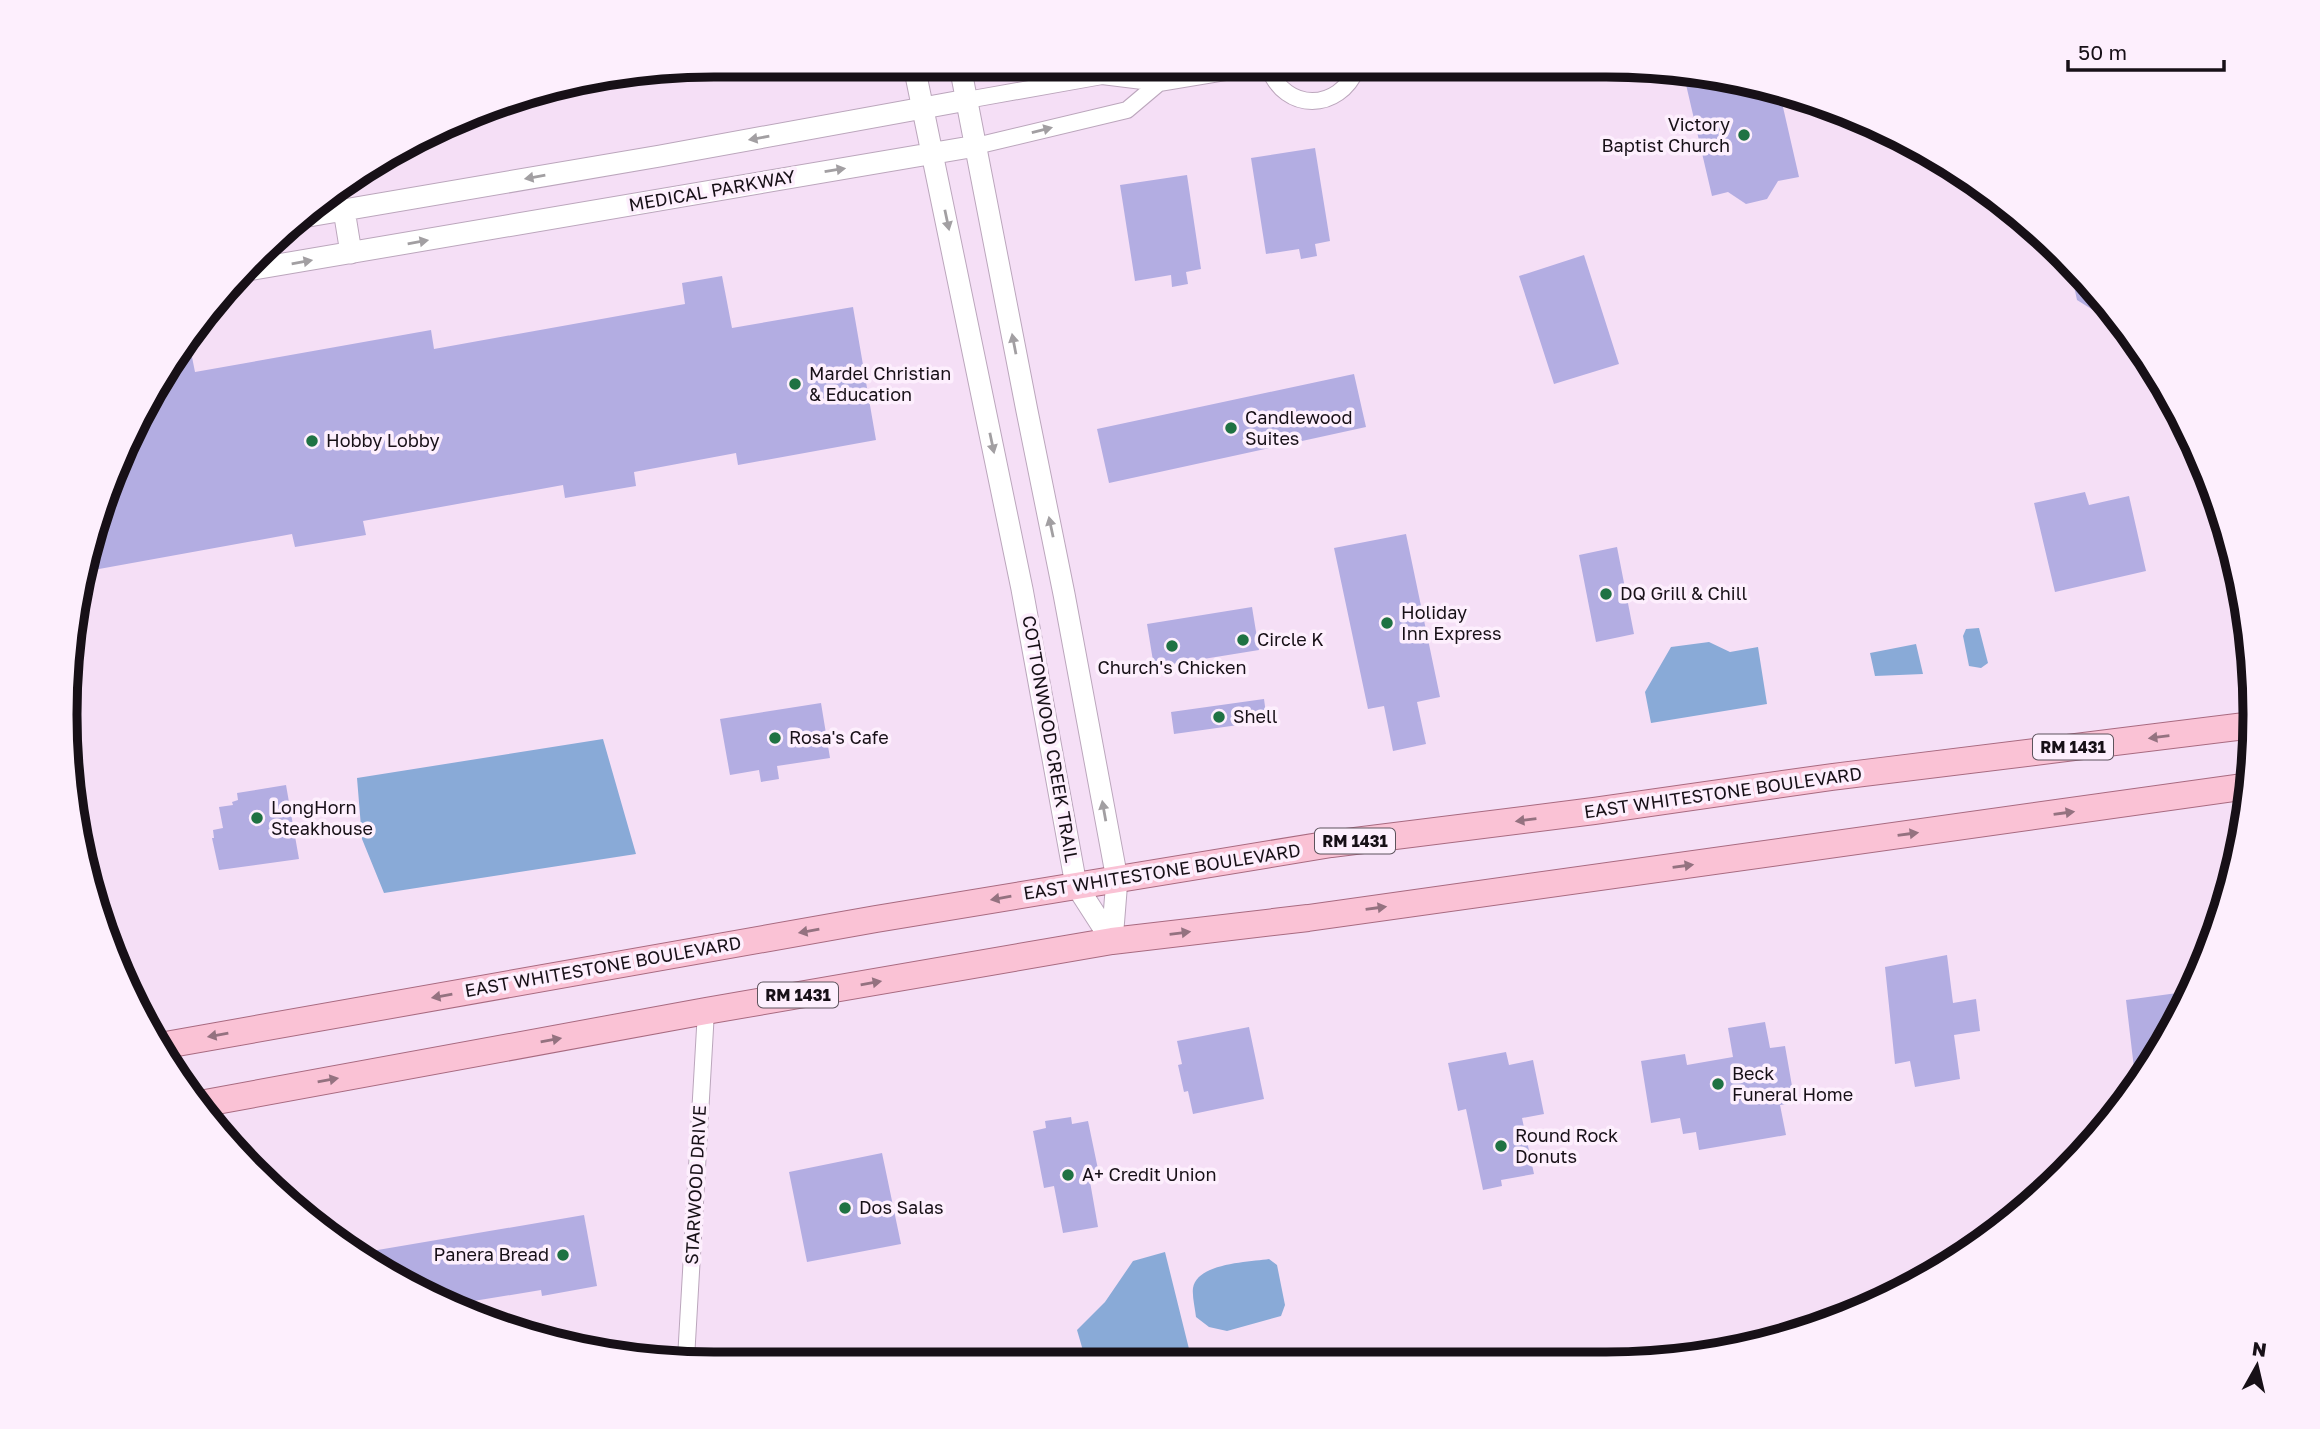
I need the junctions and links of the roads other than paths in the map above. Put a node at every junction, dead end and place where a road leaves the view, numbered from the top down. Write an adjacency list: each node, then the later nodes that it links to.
1 (916, 77): 10 (street, COTTONWOOD CREEK TRAIL)
2 (962, 77): 9 (street)
3 (1096, 77): 9 (street)
4 (1110, 77): 8 (street)
5 (1195, 77): 8 (street)
6 (1272, 77): 7 (street)
7 (1354, 77)
8 (1159, 83): 11 (street, MEDICAL PARKWAY, one-way to 8)
9 (967, 100): 10 (street); 11 (street)
10 (923, 109): 12 (street, COTTONWOOD CREEK TRAIL); 13 (street, one-way to 13)
11 (976, 146): 12 (street, MEDICAL PARKWAY); 19 (street, one-way to 11)
12 (933, 153): 15 (street, MEDICAL PARKWAY, one-way to 12); 20 (street, COTTONWOOD CREEK TRAIL, one-way to 20)
13 (344, 210): 14 (street); 15 (street)
14 (320, 214)
15 (351, 253): 16 (street, MEDICAL PARKWAY, one-way to 15)
16 (260, 268)
17 (2243, 726): 19 (main road, EAST WHITESTONE BOULEVARD / RM 1431, one-way to 19)
18 (2239, 787): 21 (main road, RM 1431, one-way to 18)
19 (1117, 878): 20 (main road, EAST WHITESTONE BOULEVARD / RM 1431); 21 (street)
20 (1076, 885): 21 (street, COTTONWOOD CREEK TRAIL); 23 (main road, EAST WHITESTONE BOULEVARD / RM 1431, one-way to 23)
21 (1112, 942): 22 (main road, RM 1431, one-way to 21)
22 (706, 1011): 24 (main road, RM 1431, one-way to 22); 25 (street, STARWOOD DRIVE)
23 (168, 1044)
24 (209, 1103)
25 (686, 1351)

